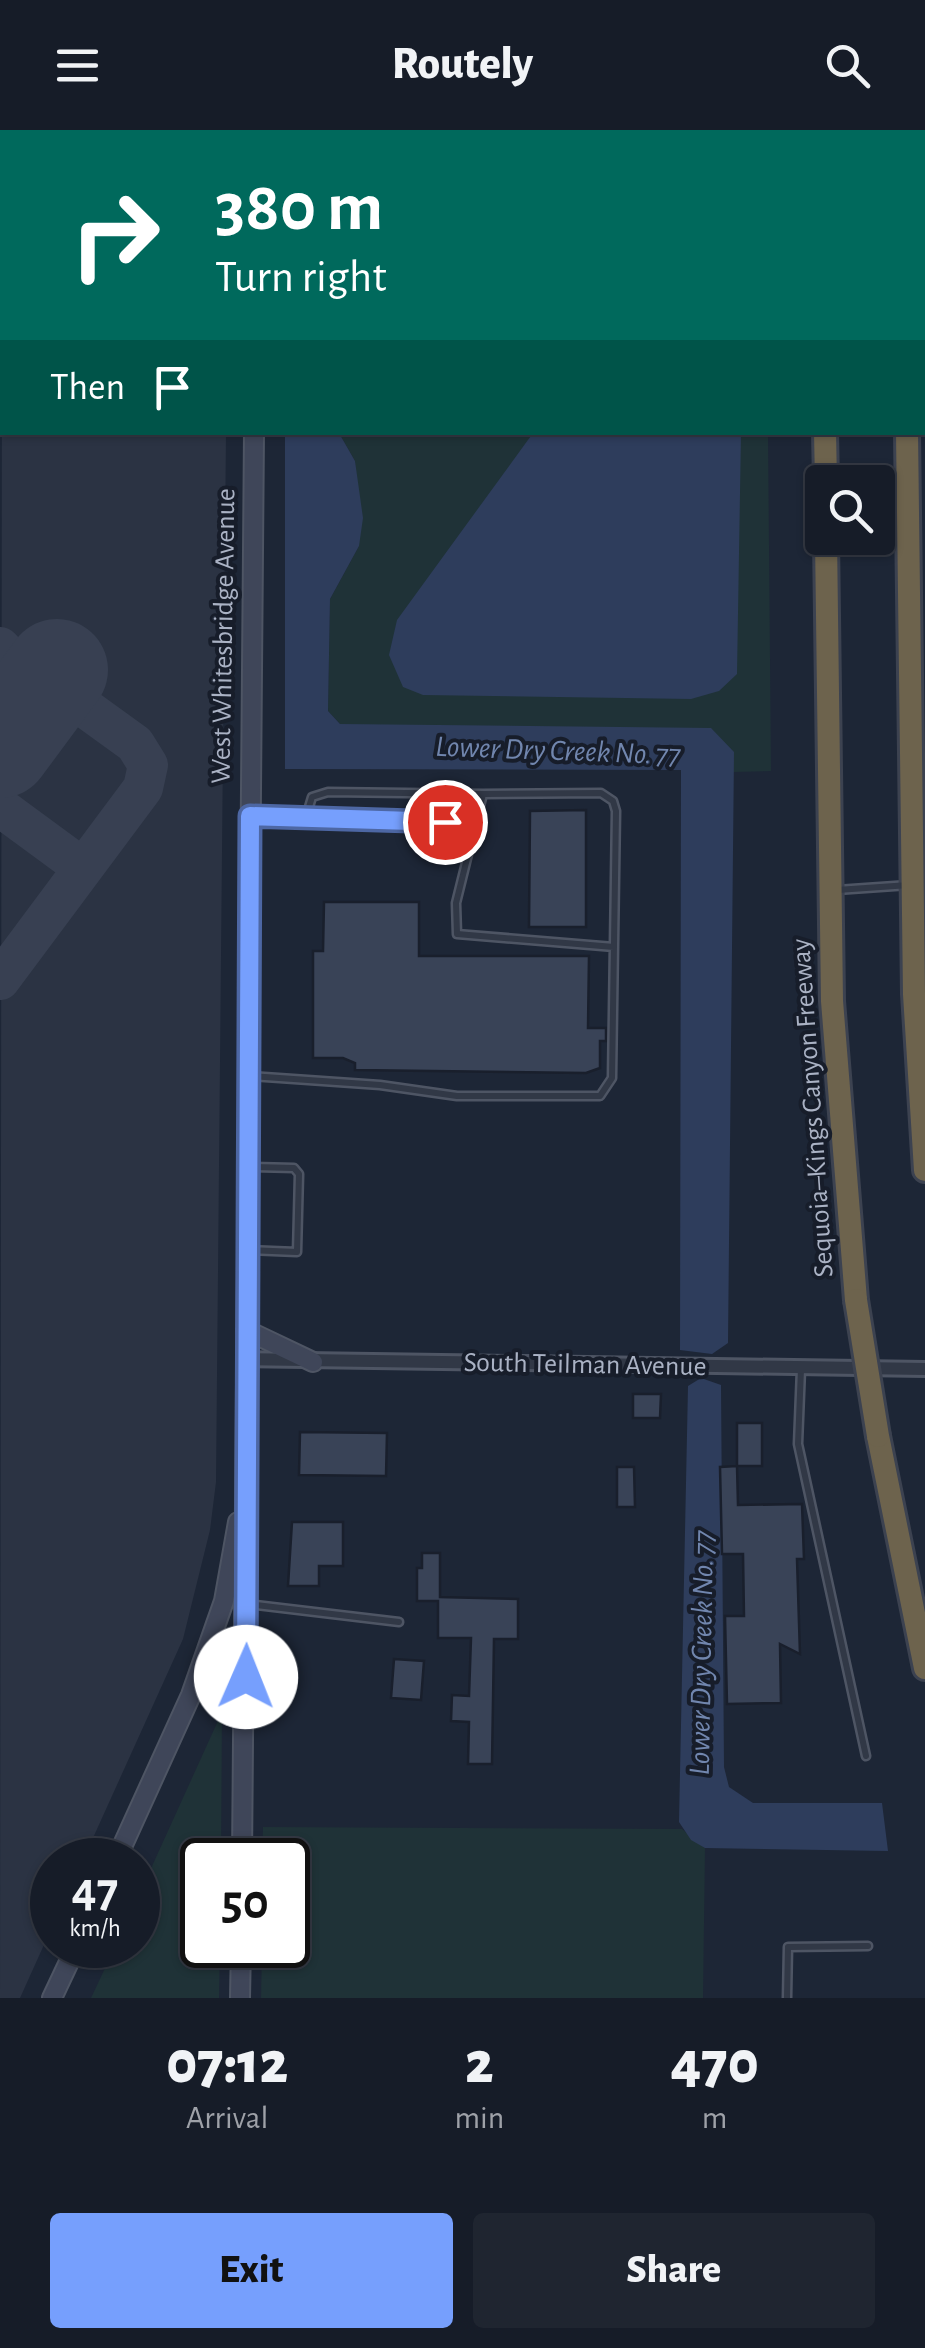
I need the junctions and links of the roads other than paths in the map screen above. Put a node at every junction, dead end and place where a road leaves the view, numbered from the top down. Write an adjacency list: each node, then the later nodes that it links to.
1 (254, 435): 7 (main road, West Whitesbridge Avenue)
2 (825, 435): 4 (highway)
3 (907, 435): 10 (highway)
4 (826, 465)
5 (826, 555): 11 (highway, Sequoia–Kings Canyon Freeway)
6 (483, 794): 8 (lane); 9 (lane); 12 (lane)
7 (250, 816): 8 (lane); 13 (main road, West Whitesbridge Avenue)
8 (306, 818): 9 (lane)
9 (479, 823): 12 (lane)
10 (919, 878): 11 (lane); 15 (highway)
11 (830, 890): 25 (highway, Sequoia–Kings Canyon Freeway, bridge)
12 (614, 946): 13 (lane)
13 (248, 1076): 14 (main road, West Whitesbridge Avenue)
14 (247, 1166): 16 (main road, West Whitesbridge Avenue); 16 (lane)
15 (925, 1170)
16 (246, 1250): 17 (main road, West Whitesbridge Avenue)
17 (246, 1330): 18 (main road, West Whitesbridge Avenue); 19 (main road)
18 (245, 1359): 19 (street, South Teilman Avenue); 22 (main road, West Whitesbridge Avenue)
19 (313, 1362): 20 (street, South Teilman Avenue)
20 (801, 1368): 21 (street, South Teilman Avenue); 26 (lane)
21 (925, 1370)
22 (244, 1492): 23 (main road, West Whitesbridge Avenue); 27 (main road)
23 (247, 1604): 24 (lane); 28 (main road, West Whitesbridge Avenue)
24 (399, 1622)
25 (925, 1668)
26 (866, 1756)
27 (126, 1838)
28 (242, 1838)
29 (868, 1946): 34 (lane)
30 (66, 1968): 32 (main road)
31 (241, 1968): 33 (main road)
32 (52, 1998)
33 (240, 1998)
34 (787, 1998)

